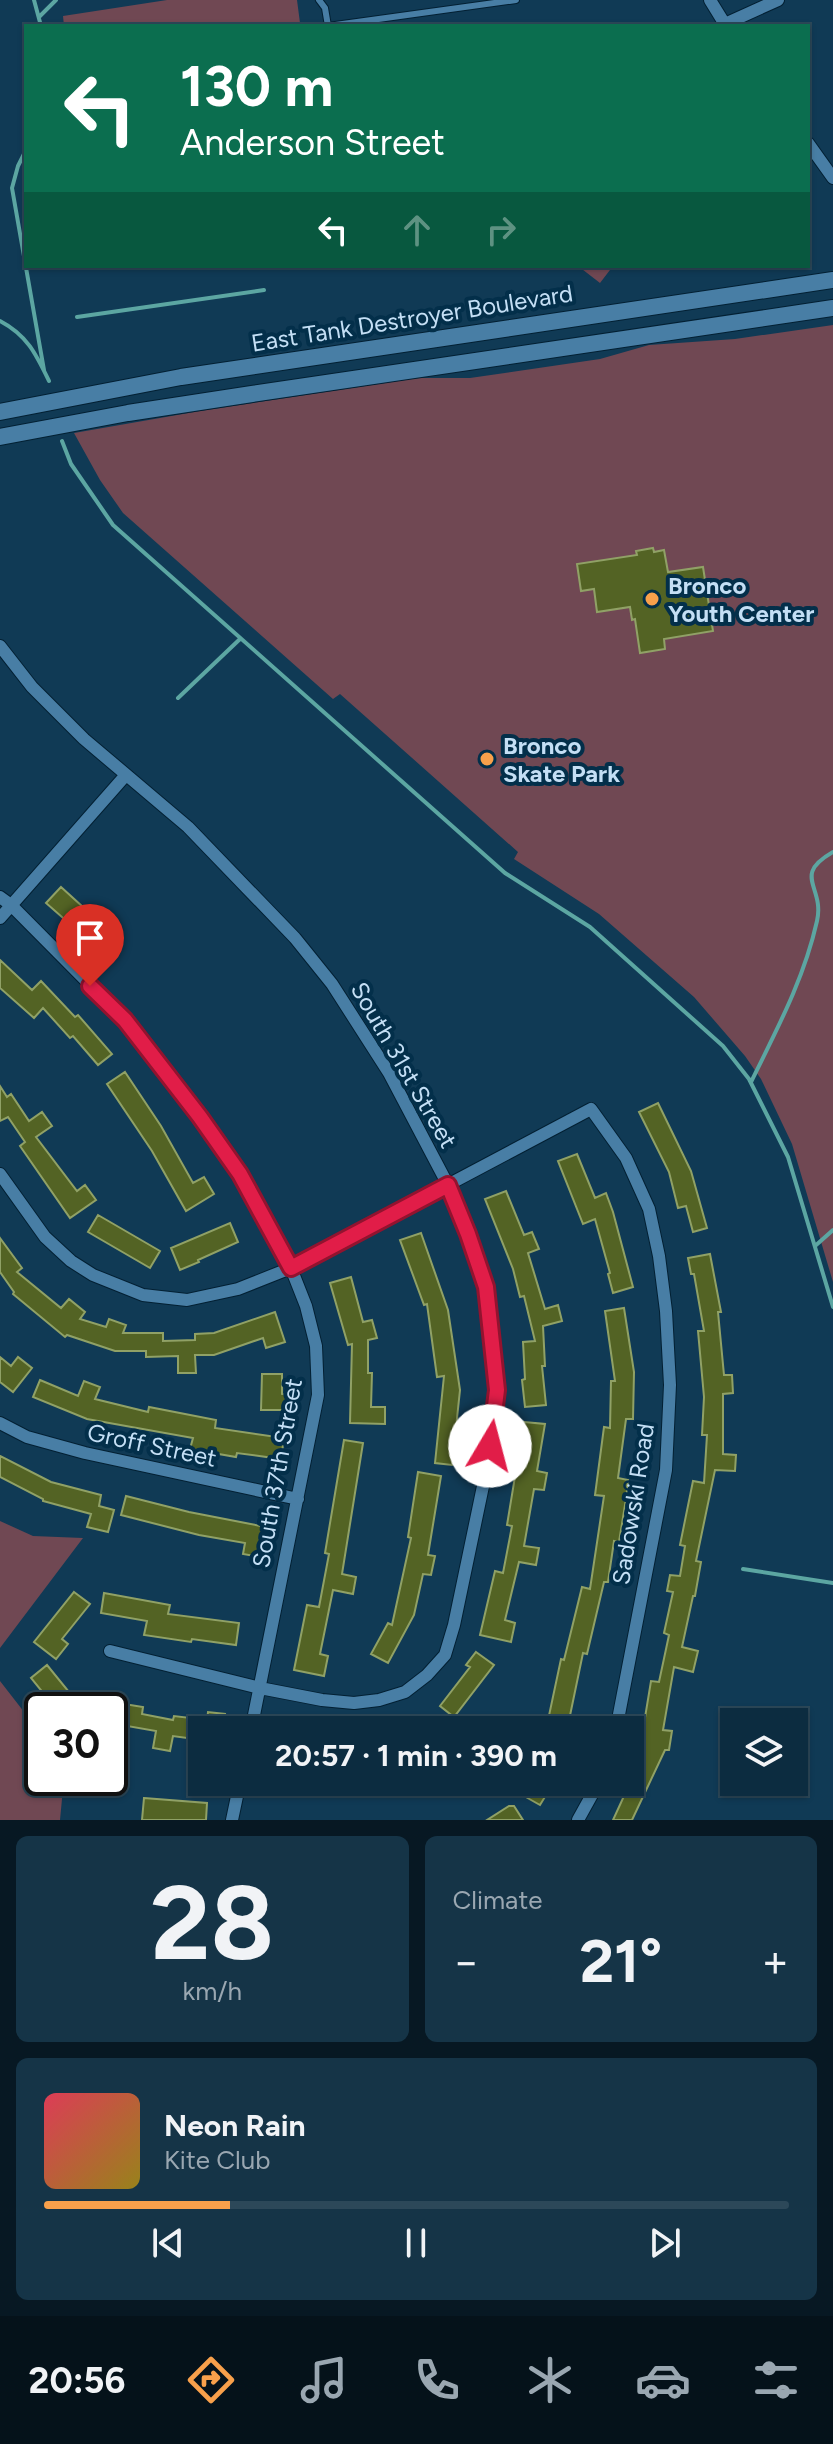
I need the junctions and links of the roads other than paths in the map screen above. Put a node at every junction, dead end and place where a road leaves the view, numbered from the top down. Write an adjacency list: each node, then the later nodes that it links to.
1 (319, 0): 5 (lane)
2 (516, 0): 6 (lane)
3 (710, 0): 7 (street)
4 (778, 0): 8 (street)
5 (328, 24)
6 (342, 24)
7 (725, 24)
8 (728, 24)
9 (810, 146): 10 (street)
10 (832, 175)
11 (833, 280): 13 (street, East Tank Destroyer Boulevard)
12 (833, 308): 14 (street, East Tank Destroyer Boulevard)
13 (0, 412)
14 (0, 437)
15 (0, 646): 16 (street, South 31st Street)
16 (125, 776): 18 (street); 21 (street, South 31st Street)
17 (0, 897): 18 (street, South 37th Street)
18 (11, 905): 19 (street); 22 (street, South 37th Street)
19 (0, 918)
20 (0, 1174): 22 (street)
21 (448, 1185): 22 (street); 26 (street, South 31st Street); 28 (street, Sadowski Road)
22 (291, 1268): 24 (street, South 37th Street)
23 (0, 1423): 24 (street, Groff Street)
24 (298, 1499): 26 (street, South 37th Street)
25 (110, 1651): 26 (street, South 31st Street)
26 (260, 1688): 27 (street, South 37th Street)
27 (254, 1716)
28 (619, 1716)
29 (237, 1796): 31 (street)
30 (591, 1796): 32 (street)
31 (232, 1820)
32 (578, 1820)

